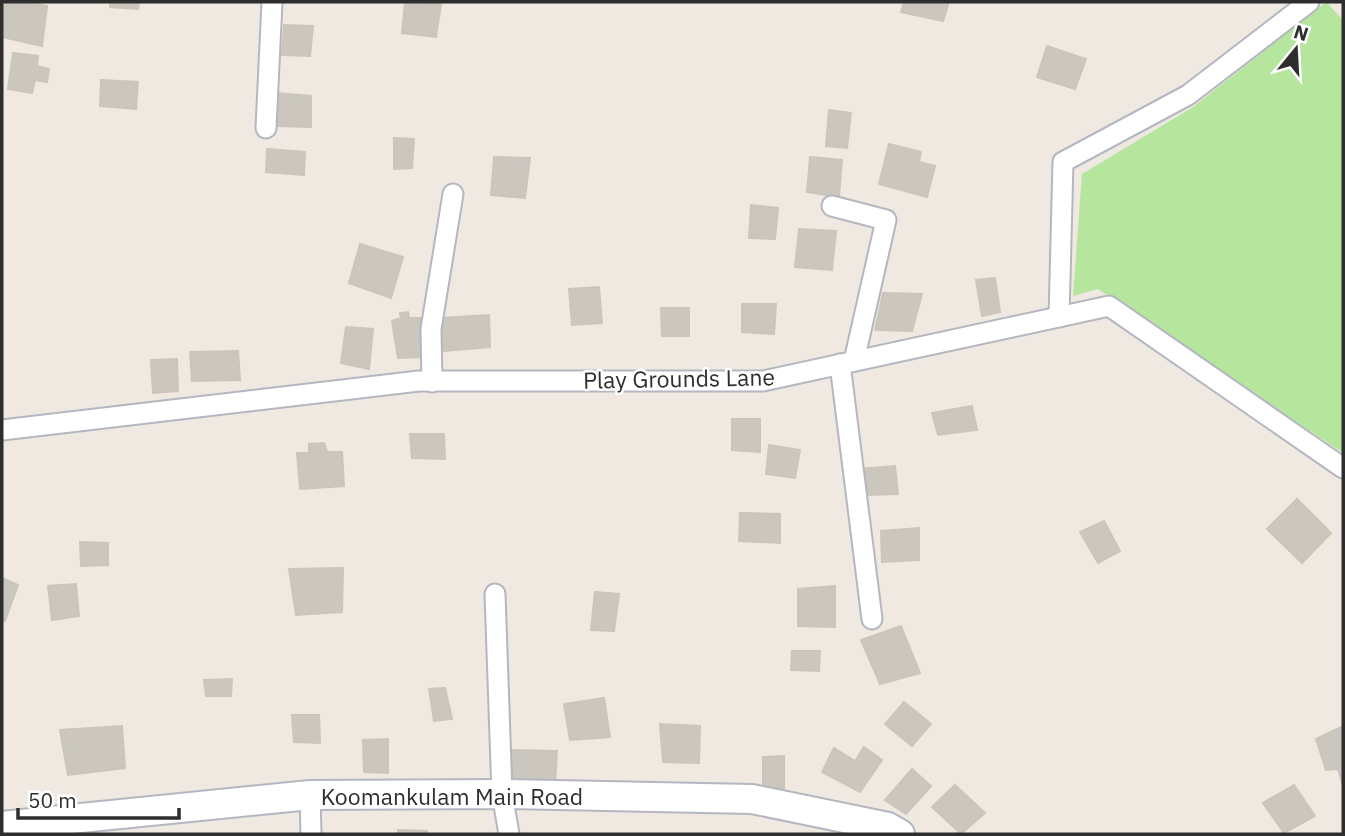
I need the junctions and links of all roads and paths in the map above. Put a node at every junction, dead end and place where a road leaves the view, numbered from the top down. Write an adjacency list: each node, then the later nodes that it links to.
1 (272, 2): 3 (street)
2 (1309, 2): 6 (street)
3 (266, 128)
4 (453, 194): 8 (street)
5 (832, 206): 7 (street)
6 (1059, 317): 7 (street, Play Grounds Lane); 10 (street, Play Grounds Lane)
7 (847, 363): 8 (street, Play Grounds Lane); 12 (street)
8 (432, 382): 9 (street, Play Grounds Lane)
9 (2, 430)
10 (1343, 468)
11 (495, 594): 13 (street)
12 (872, 619)
13 (502, 794): 14 (street, Koomankulam Main Road); 18 (street); 19 (street, Koomankulam Main Road)
14 (310, 795): 16 (street, Koomankulam Main Road); 17 (street)
15 (2, 826): 16 (street, Koomankulam Main Road)
16 (50, 827)
17 (311, 834)
18 (509, 834)
19 (900, 834)

